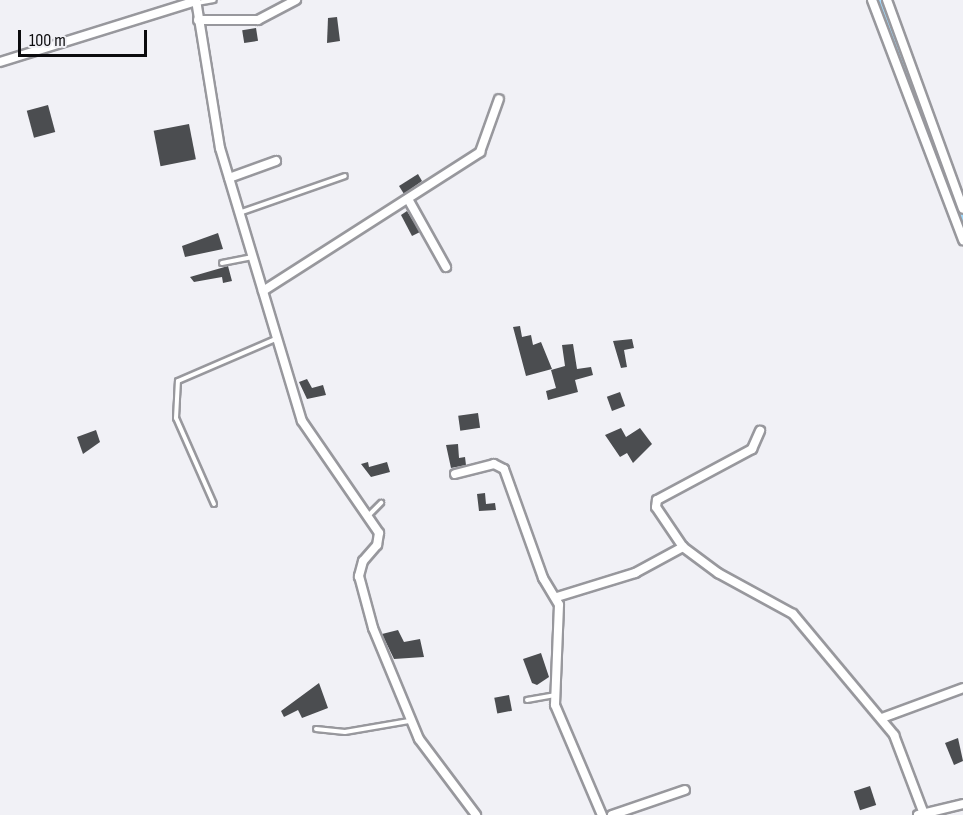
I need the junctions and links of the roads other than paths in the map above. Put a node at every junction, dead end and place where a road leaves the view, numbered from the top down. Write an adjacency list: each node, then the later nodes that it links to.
1 (214, 0): 5 (lane)
2 (296, 0): 6 (street)
3 (872, 0): 15 (street)
4 (887, 0): 13 (street)
5 (196, 2): 6 (street); 7 (street)
6 (198, 20): 11 (street)
7 (0, 62)
8 (499, 99): 12 (street)
9 (276, 160): 11 (street)
10 (345, 176): 14 (lane)
11 (229, 178): 14 (street)
12 (408, 199): 18 (street); 19 (street)
13 (963, 209)
14 (239, 213): 16 (street)
15 (963, 240)
16 (252, 257): 17 (lane); 19 (street)
17 (222, 263)
18 (446, 267)
19 (263, 291): 20 (street)
20 (279, 338): 24 (lane); 25 (street)
21 (760, 431): 26 (street)
22 (456, 474): 27 (street)
23 (381, 503): 25 (lane)
24 (213, 504)
25 (370, 514): 32 (street)
26 (683, 547): 27 (street); 31 (street)
27 (557, 597): 29 (street)
28 (963, 688): 31 (street)
29 (555, 695): 30 (lane); 38 (street)
30 (527, 700)
31 (882, 718): 36 (street)
32 (410, 721): 33 (lane); 37 (street)
33 (316, 729)
34 (685, 790): 39 (street)
35 (963, 804): 36 (street)
36 (921, 814)
37 (476, 815)
38 (602, 815)
39 (612, 815)

